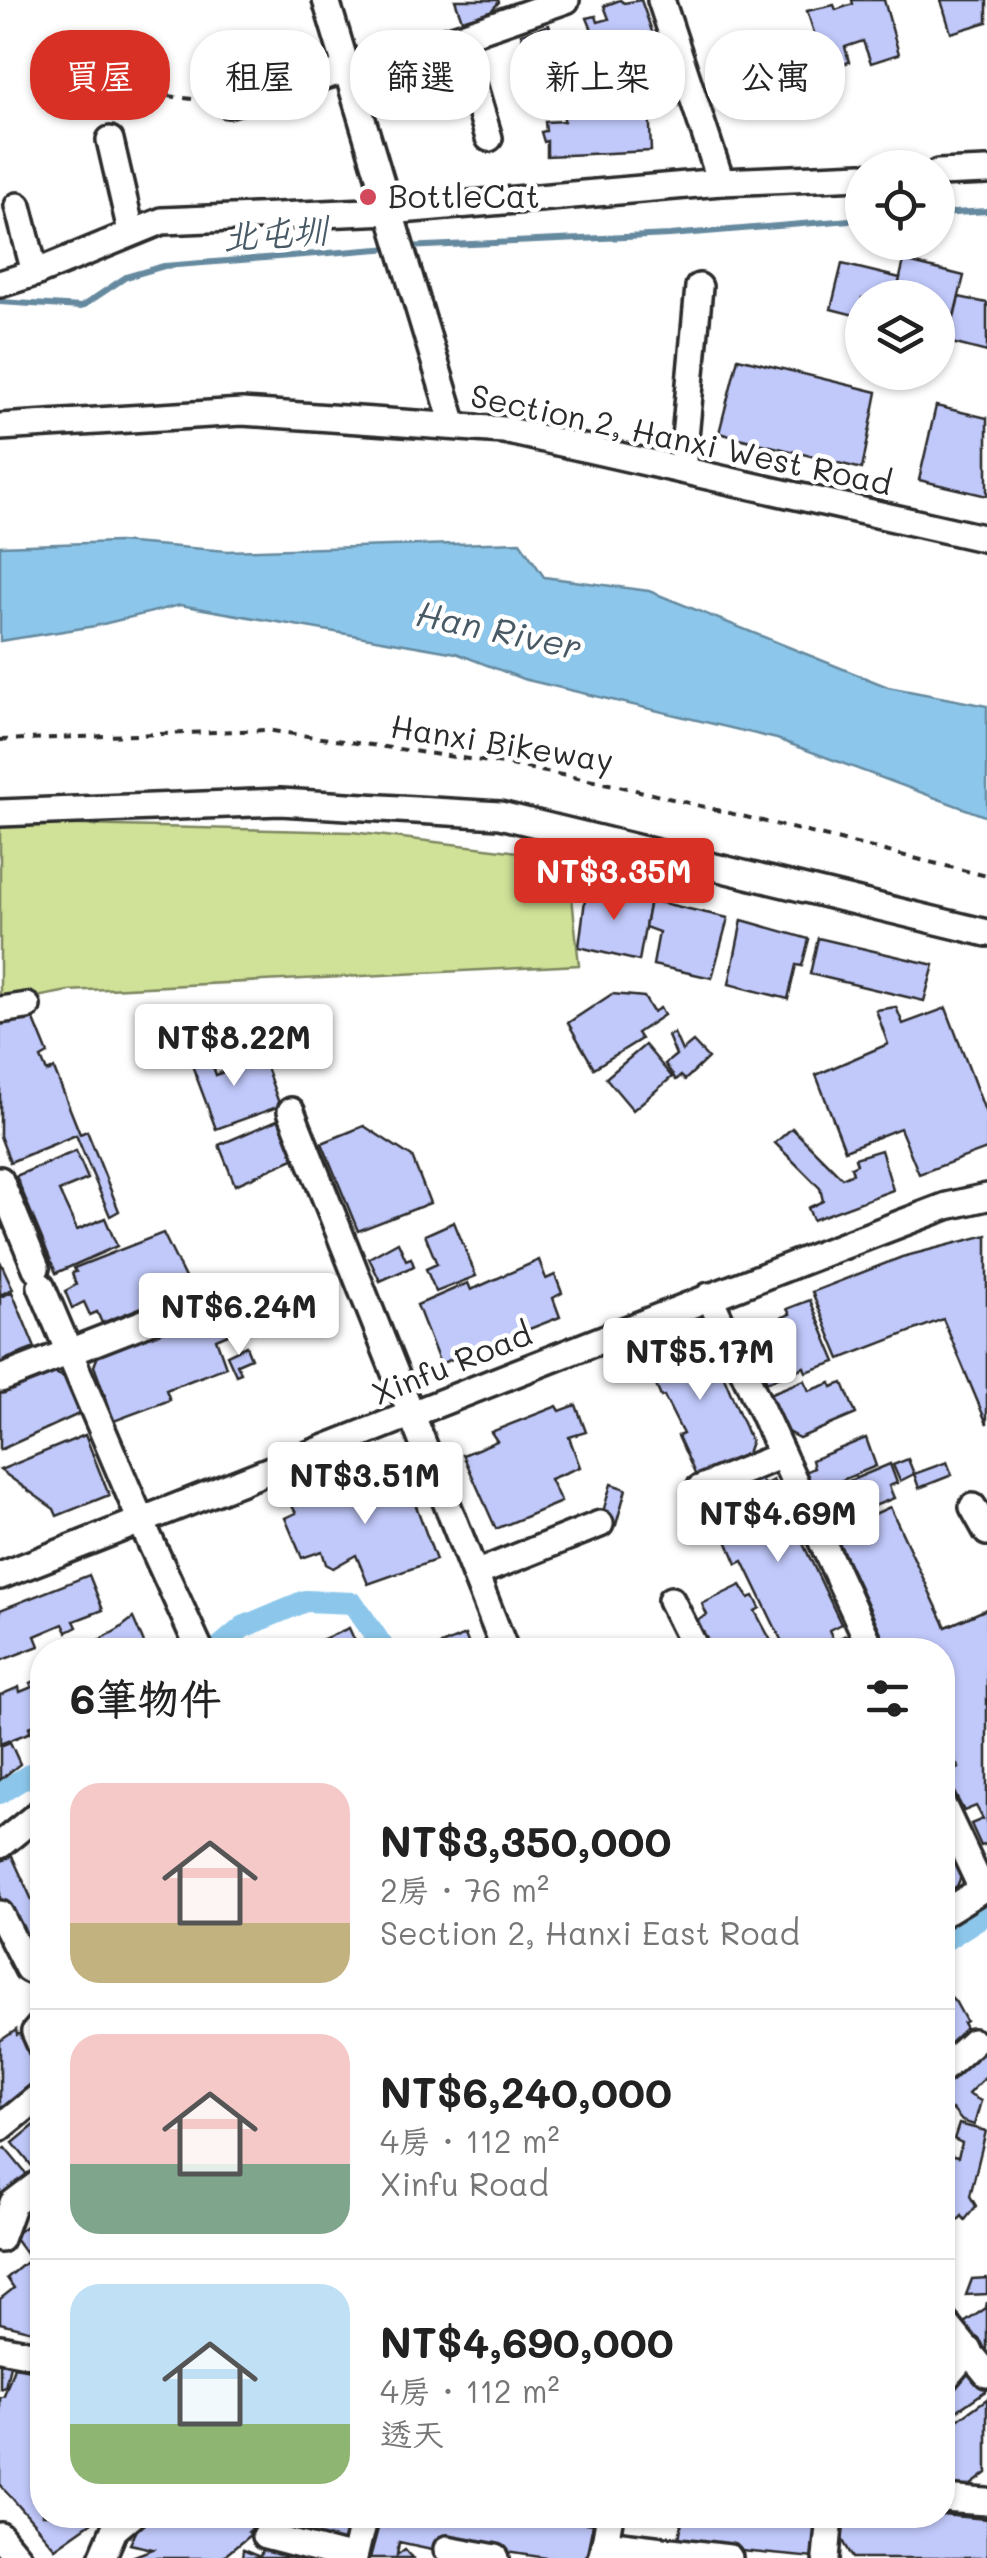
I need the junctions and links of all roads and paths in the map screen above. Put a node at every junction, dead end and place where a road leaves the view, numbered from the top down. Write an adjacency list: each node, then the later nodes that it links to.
1 (326, 0): 7 (street)
2 (566, 0): 4 (street)
3 (661, 0): 15 (street)
4 (515, 9): 5 (street)
5 (473, 30)
6 (350, 69): 7 (street)
7 (346, 70): 8 (street); 17 (street)
8 (330, 75)
9 (484, 120): 10 (street)
10 (489, 138)
11 (110, 140): 18 (street)
12 (987, 171): 13 (street)
13 (955, 172)
14 (845, 177): 15 (street)
15 (721, 182): 17 (street)
16 (18, 206): 19 (street)
17 (390, 212): 18 (street); 22 (street)
18 (132, 232): 19 (street)
19 (35, 273): 20 (street)
20 (0, 284)
21 (699, 287): 24 (street)
22 (454, 425): 23 (street, Section 2, Hanxi West Road); 24 (street, Section 2, Hanxi West Road)
23 (0, 427)
24 (682, 470): 25 (street, Section 2, Hanxi West Road)
25 (987, 540)
26 (0, 740): 28 (path, Hanxi Bikeway)
27 (0, 813): 29 (street)
28 (987, 876)
29 (987, 933)
30 (28, 1006): 31 (street)
31 (0, 1010)
32 (291, 1111): 39 (street)
33 (0, 1180): 37 (street)
34 (987, 1197): 35 (street, Xinfu Road)
35 (710, 1296): 39 (street, Xinfu Road); 40 (street)
36 (190, 1305): 37 (street)
37 (68, 1351): 38 (street); 43 (street)
38 (0, 1378)
39 (413, 1416): 43 (street, Xinfu Road); 46 (street)
40 (782, 1454): 41 (street); 52 (street)
41 (700, 1489)
42 (974, 1507): 45 (street)
43 (141, 1521): 47 (street, Xinfu Road); 49 (street)
44 (600, 1524): 46 (street)
45 (987, 1532)
46 (475, 1574): 50 (street)
47 (0, 1576)
48 (671, 1600): 51 (street)
49 (195, 1638)
50 (501, 1638)
51 (690, 1638)
52 (866, 1638)
53 (30, 1821): 55 (street)
54 (955, 1830): 56 (street)
55 (0, 1845)
56 (984, 1887): 57 (street)
57 (955, 1906)
58 (0, 1914): 59 (street)
59 (30, 1970)
60 (973, 2042): 61 (street)
61 (955, 2058)
62 (30, 2104): 63 (street)
63 (0, 2128)
64 (30, 2190): 65 (street)
65 (0, 2239)
66 (955, 2334): 68 (street)
67 (0, 2348): 69 (street)
68 (969, 2350): 70 (street); 71 (street)
69 (30, 2354)
70 (955, 2367)
71 (987, 2374)
72 (955, 2500): 73 (street)
73 (987, 2502)
74 (116, 2528): 81 (street)
75 (360, 2528): 82 (street)
76 (0, 2536): 80 (street)
77 (265, 2536): 82 (street)
78 (446, 2550): 83 (street)
79 (603, 2550): 84 (street)
80 (18, 2558)
81 (102, 2558)
82 (352, 2558)
83 (496, 2558)
84 (729, 2558)

